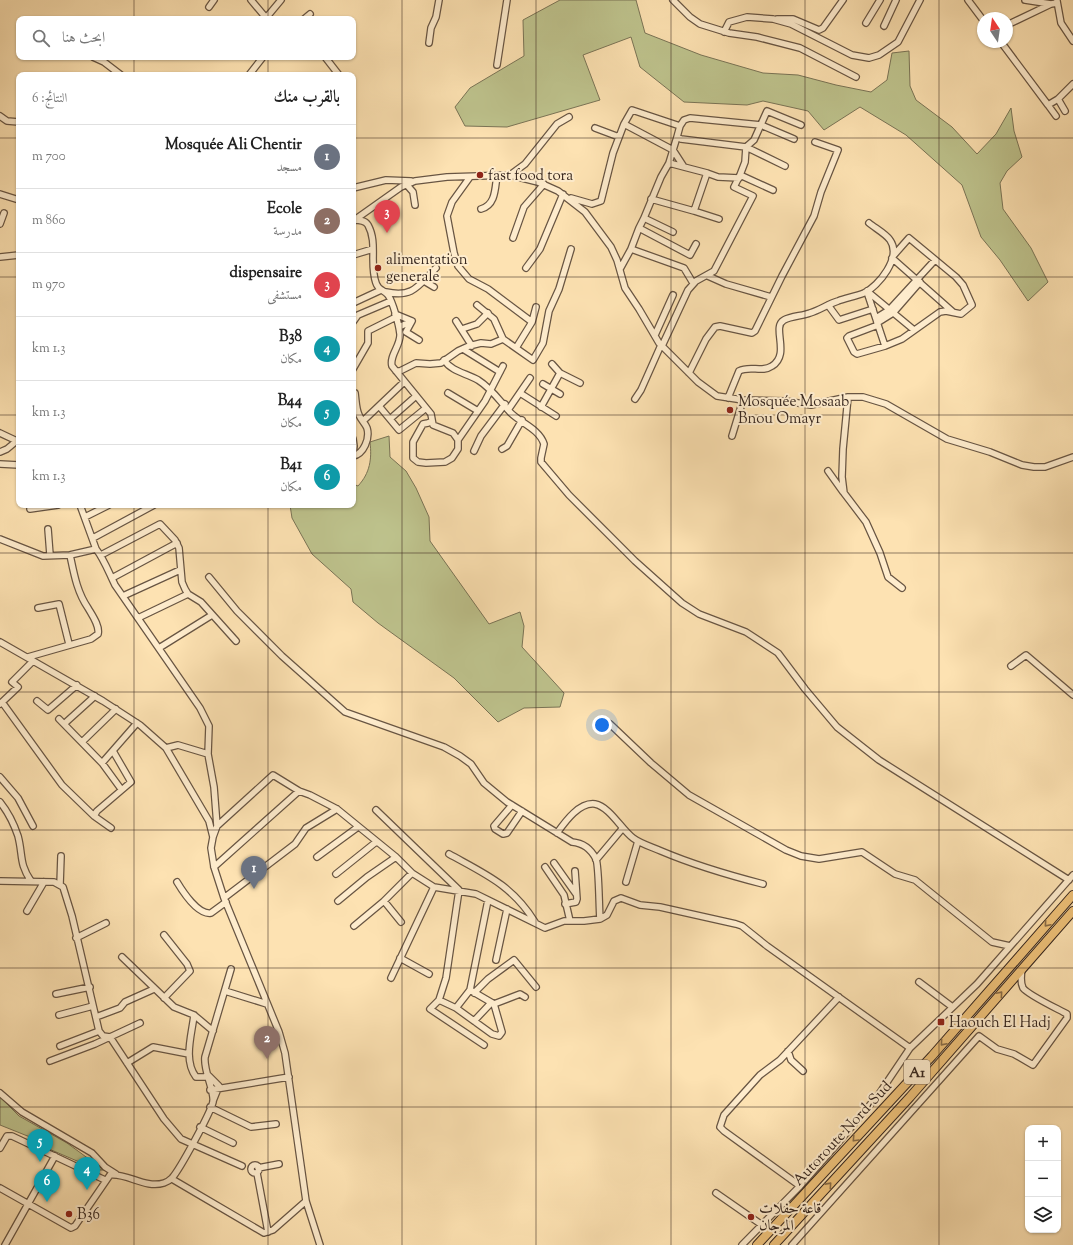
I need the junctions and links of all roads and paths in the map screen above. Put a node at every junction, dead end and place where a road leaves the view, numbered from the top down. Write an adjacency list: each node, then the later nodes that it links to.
1 (214, 0): 14 (street)
2 (251, 0): 17 (street)
3 (282, 0): 18 (street)
4 (439, 0): 26 (street)
5 (507, 0): 31 (street)
6 (673, 0): 24 (street)
7 (844, 0): 20 (street)
8 (880, 0): 22 (street)
9 (896, 0): 23 (street)
10 (920, 0): 20 (street)
11 (968, 0): 15 (street)
12 (1025, 0): 13 (street)
13 (1055, 2): 21 (street); 25 (street)
14 (209, 7)
15 (977, 12)
16 (310, 14): 19 (street)
17 (264, 16)
18 (268, 16)
19 (308, 16)
20 (773, 19): 24 (street)
21 (1013, 22)
22 (866, 23)
23 (884, 26)
24 (724, 32): 35 (street)
25 (1073, 41)
26 (429, 43)
27 (1005, 48): 38 (street)
28 (100, 60): 32 (street)
29 (261, 60): 33 (street)
30 (327, 60): 34 (street)
31 (497, 65)
32 (117, 72)
33 (251, 72)
34 (337, 72)
35 (856, 77)
36 (1073, 84): 37 (street)
37 (1058, 99): 38 (street); 39 (street)
38 (1048, 105): 41 (street)
39 (1065, 111)
40 (0, 116): 43 (street)
41 (1056, 116)
42 (569, 117): 60 (street)
43 (16, 122)
44 (624, 124): 47 (street); 49 (street); 54 (street)
45 (761, 125): 46 (street); 47 (street); 51 (street); 53 (street)
46 (801, 125)
47 (680, 126): 50 (street)
48 (595, 128): 49 (street)
49 (618, 137): 69 (street)
50 (677, 137): 53 (street); 54 (street)
51 (794, 140)
52 (815, 142): 105 (street)
53 (746, 147): 56 (street); 61 (street)
54 (673, 150): 55 (street); 57 (street)
55 (669, 163): 57 (street); 70 (street)
56 (785, 166)
57 (684, 167): 58 (street)
58 (707, 174): 61 (street); 74 (street)
59 (497, 175): 60 (street); 62 (street); 73 (street)
60 (510, 175): 65 (street)
61 (739, 176): 67 (street); 97 (street)
62 (470, 177): 63 (street); 118 (street)
63 (415, 181): 64 (street); 66 (street)
64 (406, 184): 72 (street); 77 (street)
65 (544, 184): 69 (street); 84 (street)
66 (356, 187)
67 (773, 190)
68 (0, 194): 71 (street)
69 (565, 195): 95 (street); 96 (street)
70 (651, 198): 74 (street); 76 (street)
71 (16, 199)
72 (415, 206)
73 (481, 209)
74 (694, 211): 78 (street)
75 (4, 213): 81 (street)
76 (644, 218): 82 (street); 83 (street)
77 (356, 219)
78 (719, 219)
79 (356, 220): 86 (street)
80 (869, 223): 92 (street)
81 (0, 224)
82 (639, 228): 85 (street); 88 (street)
83 (673, 232)
84 (513, 238)
85 (696, 244)
86 (373, 249): 90 (street); 102 (street)
87 (571, 249): 129 (street)
88 (631, 249): 96 (street); 100 (street)
89 (16, 254): 91 (street)
90 (356, 254)
91 (0, 257)
92 (893, 257): 93 (street); 99 (street); 103 (street)
93 (935, 260): 99 (street); 113 (street)
94 (436, 268): 98 (street)
95 (526, 268)
96 (620, 269): 123 (street)
97 (708, 276): 100 (street); 105 (street)
98 (424, 281): 101 (street); 102 (street)
99 (918, 281): 112 (street); 113 (street)
100 (693, 283): 127 (street)
101 (434, 287)
102 (382, 291): 106 (street); 107 (street)
103 (867, 291): 109 (street); 111 (street); 112 (street)
104 (672, 295): 123 (street)
105 (771, 297): 138 (street)
106 (391, 301): 115 (street); 116 (street)
107 (356, 302)
108 (478, 305): 114 (street)
109 (828, 305): 111 (street); 150 (street)
110 (536, 307): 118 (street)
111 (873, 309): 119 (street)
112 (891, 312): 119 (street); 121 (street)
113 (953, 312): 121 (street)
114 (488, 313): 120 (street); 124 (street)
115 (396, 316): 122 (street); 122 (street); 132 (street)
116 (356, 318)
117 (456, 321): 120 (street)
118 (532, 322): 129 (street)
119 (877, 322): 128 (street); 128 (street)
120 (462, 329): 126 (street)
121 (914, 330): 128 (street)
122 (402, 331): 125 (street); 135 (street)
123 (654, 335): 127 (street)
124 (503, 339): 126 (street); 129 (street)
125 (419, 340)
126 (472, 346): 130 (street)
127 (662, 346): 138 (street); 151 (street)
128 (885, 346)
129 (516, 348)
130 (463, 349): 131 (street); 136 (street)
131 (444, 360): 135 (street); 144 (street)
132 (356, 364)
133 (552, 364): 137 (street)
134 (503, 366): 136 (street)
135 (396, 371): 140 (street)
136 (500, 372): 144 (street)
137 (560, 373): 141 (street); 143 (street)
138 (689, 373): 150 (street)
139 (530, 378): 146 (street)
140 (404, 382): 148 (street); 155 (street)
141 (580, 383)
142 (542, 384): 143 (street)
143 (551, 389): 147 (street); 156 (street)
144 (490, 390): 154 (street); 159 (street)
145 (448, 393): 159 (street)
146 (520, 393): 156 (street); 158 (street)
147 (560, 394)
148 (416, 396): 157 (street); 161 (street)
149 (848, 397): 153 (street); 174 (street); 178 (street)
150 (728, 398): 153 (street)
151 (635, 399)
152 (356, 400): 163 (street)
153 (743, 400): 166 (street)
154 (505, 404): 158 (street); 171 (street)
155 (379, 406): 161 (street); 163 (street)
156 (541, 407): 160 (street)
157 (426, 408): 161 (street); 164 (street)
158 (508, 410): 162 (street)
159 (478, 411): 168 (street)
160 (556, 416)
161 (390, 419)
162 (522, 420): 170 (street); 254 (street)
163 (363, 421): 173 (street)
164 (432, 421): 168 (street); 168 (street)
165 (0, 433): 167 (street)
166 (732, 436)
167 (16, 439)
168 (458, 440)
169 (16, 442): 172 (street)
170 (502, 449)
171 (474, 451)
172 (0, 452)
173 (356, 455)
174 (1073, 456)
175 (0, 464): 176 (street)
176 (16, 465)
177 (828, 471): 178 (street)
178 (844, 493): 196 (street)
179 (37, 508): 183 (street)
180 (81, 508): 184 (street)
181 (103, 508): 184 (street)
182 (148, 508): 186 (street)
183 (30, 509)
184 (85, 517): 186 (street)
185 (48, 529): 190 (street)
186 (93, 538): 189 (street)
187 (0, 539): 190 (street)
188 (177, 544): 192 (street); 193 (street); 195 (street)
189 (96, 549): 191 (street); 192 (street)
190 (50, 555): 191 (street)
191 (70, 555): 204 (street)
192 (101, 555): 195 (street)
193 (180, 570): 197 (street); 198 (street)
194 (209, 577): 228 (street)
195 (112, 578): 198 (street)
196 (902, 588)
197 (188, 594): 200 (street); 201 (street)
198 (123, 596): 201 (street)
199 (38, 608): 204 (street)
200 (212, 615): 202 (street); 205 (street)
201 (138, 618): 205 (street)
202 (236, 641)
203 (0, 642): 206 (street)
204 (69, 644): 206 (street)
205 (159, 648): 222 (street)
206 (28, 657): 207 (street)
207 (34, 661): 209 (street); 213 (street)
208 (1011, 666): 210 (street)
209 (77, 685): 211 (street); 212 (street)
210 (1073, 695)
211 (95, 696): 214 (street); 217 (street)
212 (37, 701)
213 (1, 703): 232 (street)
214 (116, 709): 216 (street); 219 (street)
215 (59, 720): 217 (street)
216 (137, 723): 220 (street); 221 (street)
217 (64, 724): 219 (street)
218 (610, 724): 282 (street)
219 (82, 742): 223 (street)
220 (166, 748): 222 (street); 239 (street)
221 (113, 750): 223 (street); 225 (street)
222 (208, 754): 234 (street)
223 (102, 763): 225 (street)
224 (0, 779): 233 (street)
225 (121, 789): 232 (street)
226 (299, 791): 229 (street); 234 (street); 248 (street)
227 (0, 802): 256 (street)
228 (512, 805): 231 (street); 231 (street)
229 (337, 809): 235 (street); 266 (street)
230 (376, 810): 263 (street)
231 (522, 811): 238 (street)
232 (94, 816): 236 (street)
233 (33, 826)
234 (217, 826): 239 (street)
235 (358, 827): 241 (street); 244 (street)
236 (111, 828)
237 (622, 829): 238 (street); 240 (street); 246 (street)
238 (557, 833): 246 (street)
239 (213, 837): 248 (street)
240 (638, 841): 259 (street); 260 (street)
241 (376, 842): 245 (street); 252 (street)
242 (449, 854): 278 (street)
243 (60, 856): 261 (street)
244 (317, 857)
245 (396, 857): 251 (street); 268 (street)
246 (596, 860): 274 (street)
247 (554, 863): 265 (street)
248 (214, 867): 266 (street)
249 (545, 867): 270 (street)
250 (575, 871): 265 (street)
251 (412, 873): 262 (street); 269 (street)
252 (336, 874)
253 (1073, 875): 254 (street)
254 (1069, 880): 282 (street)
255 (0, 881): 256 (street)
256 (31, 881): 257 (street)
257 (44, 882): 261 (street); 273 (street)
258 (176, 882): 266 (street)
259 (626, 882)
260 (763, 884)
261 (60, 885): 281 (street)
262 (434, 887): 263 (street); 284 (street)
263 (459, 890): 267 (street); 300 (street)
264 (1073, 895): 353 (highway, Autoroute Nord-Sud / A1, one-way to 353)
265 (577, 896): 270 (street)
266 (225, 900): 301 (street)
267 (488, 900): 271 (street); 295 (street)
268 (338, 901)
269 (384, 901): 276 (street); 279 (street)
270 (566, 904): 275 (street)
271 (507, 909): 278 (street); 285 (street)
272 (1073, 911): 287 (highway, Autoroute Nord-Sud / A1)
273 (27, 912)
274 (600, 919): 275 (street); 298 (street)
275 (570, 921): 278 (street)
276 (401, 922)
277 (106, 923): 281 (street)
278 (536, 923)
279 (354, 926)
280 (164, 935): 299 (street)
281 (76, 938): 291 (street)
282 (1010, 946): 304 (street)
283 (122, 957): 293 (street)
284 (400, 958): 288 (street); 289 (street)
285 (496, 960)
286 (231, 969): 294 (street)
287 (1022, 969): 311 (highway, Autoroute Nord-Sud / A1, one-way to 287); 314 (street)
288 (428, 974)
289 (391, 978)
290 (919, 982): 304 (street)
291 (90, 987): 296 (street); 303 (street)
292 (536, 987): 295 (street)
293 (154, 989): 299 (street); 308 (street)
294 (225, 991): 301 (street); 313 (street)
295 (472, 992): 302 (street); 305 (street)
296 (56, 994)
297 (525, 997): 302 (street)
298 (839, 997): 318 (street); 319 (street)
299 (164, 998): 307 (street)
300 (439, 1000): 305 (street); 316 (street)
301 (267, 1004): 325 (street)
302 (492, 1004): 309 (street); 309 (street)
303 (93, 1006): 306 (street); 308 (street)
304 (951, 1006): 318 (street)
305 (456, 1008): 309 (street)
306 (59, 1015)
307 (194, 1015): 313 (street); 320 (street)
308 (96, 1017): 312 (street)
309 (474, 1021)
310 (140, 1022): 315 (street)
311 (970, 1028): 314 (street); 354 (highway, Autoroute Nord-Sud / A1, one-way to 311)
312 (98, 1031): 315 (street); 317 (street)
313 (213, 1031): 324 (street)
314 (979, 1036): 355 (street)
315 (110, 1037): 321 (street); 322 (street)
316 (484, 1045)
317 (60, 1046)
318 (910, 1048): 342 (street)
319 (788, 1051): 323 (street); 342 (street)
320 (189, 1054): 322 (street); 324 (street)
321 (50, 1061)
322 (128, 1063): 334 (street)
323 (803, 1071)
324 (207, 1075): 326 (street); 327 (street)
325 (289, 1077): 326 (street); 345 (street)
326 (220, 1088): 327 (street); 329 (street)
327 (210, 1090): 329 (street)
328 (0, 1093): 339 (street)
329 (213, 1101): 330 (street)
330 (210, 1107): 331 (street); 332 (street)
331 (276, 1124)
332 (200, 1128): 333 (street); 334 (street)
333 (233, 1143)
334 (192, 1144): 338 (street); 340 (street)
335 (0, 1148): 336 (street)
336 (55, 1156): 341 (street); 346 (street)
337 (279, 1164): 338 (street)
338 (255, 1170): 348 (street)
339 (116, 1174): 340 (street); 341 (street)
340 (172, 1179): 348 (street)
341 (105, 1180): 346 (street)
342 (800, 1186): 347 (street)
343 (0, 1188): 346 (street)
344 (716, 1193): 347 (street)
345 (306, 1201): 348 (street); 351 (street)
346 (29, 1206): 349 (street); 350 (street)
347 (762, 1225): 352 (street)
348 (268, 1232)
349 (5, 1245)
350 (9, 1245)
351 (320, 1245)
352 (742, 1245)
353 (757, 1245)
354 (774, 1245)
355 (792, 1245)

